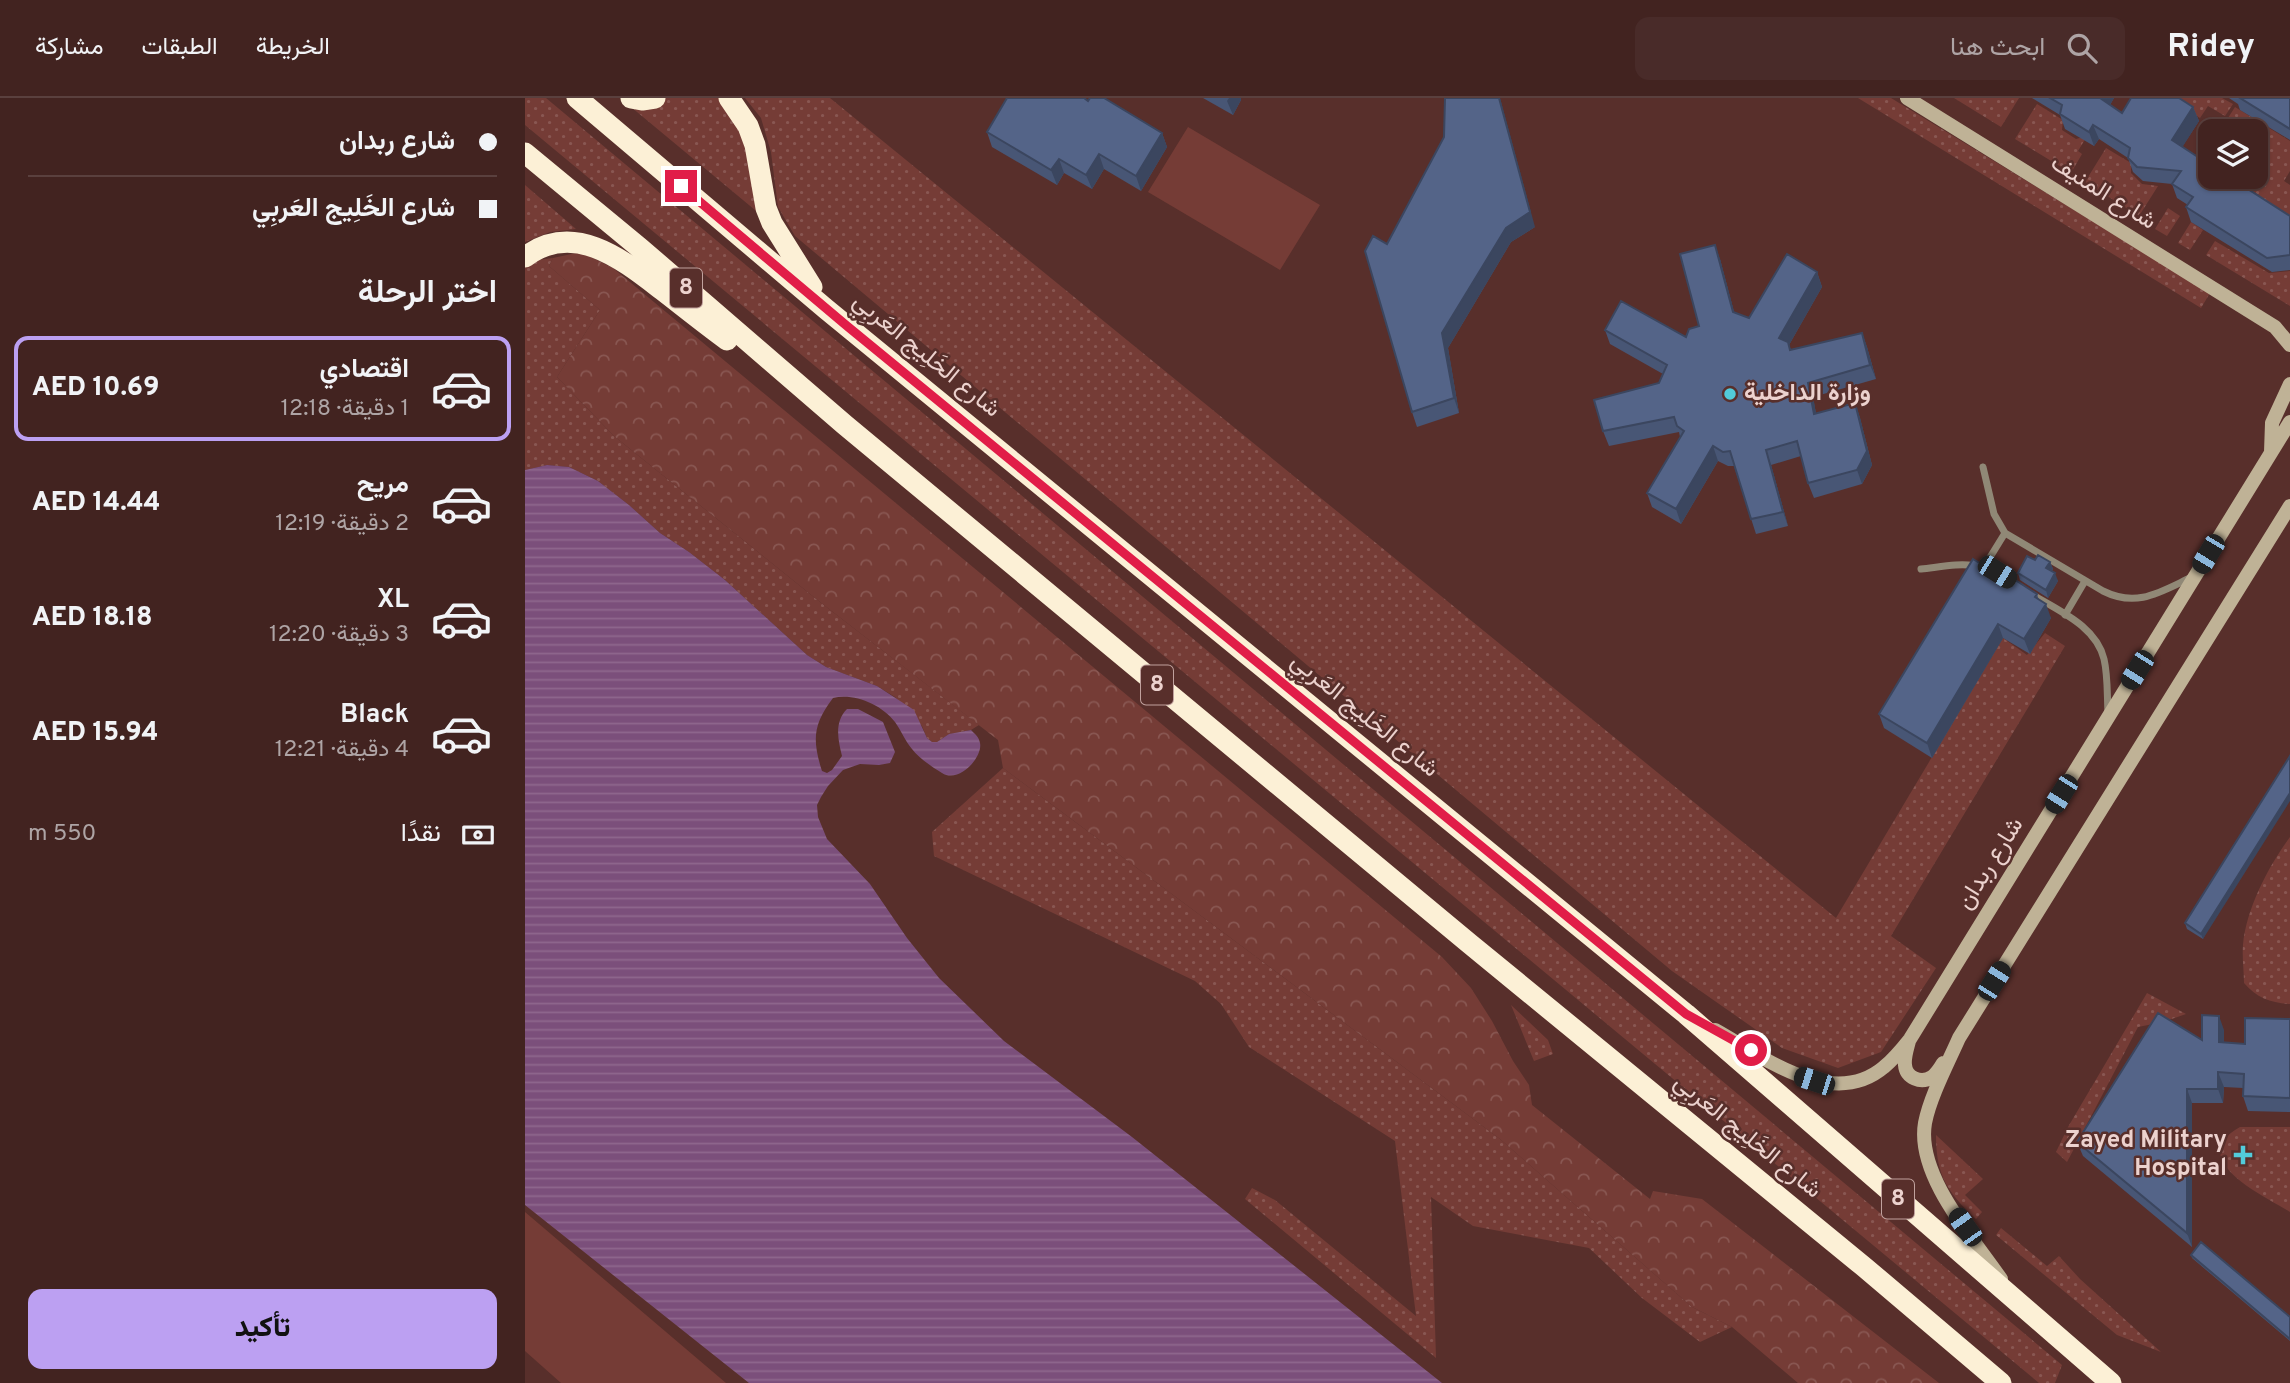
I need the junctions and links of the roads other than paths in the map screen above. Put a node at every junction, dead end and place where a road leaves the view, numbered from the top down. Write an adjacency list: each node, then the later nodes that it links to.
1 (577, 98): 8 (highway, شارع الخَلِيج العَربِي / 8)
2 (631, 98): 3 (highway)
3 (655, 98)
4 (729, 98): 8 (highway)
5 (1907, 98): 9 (main road, شارع المنيف)
6 (525, 153): 13 (highway, شارع الخَلِيج العَربِي / 8)
7 (525, 257): 13 (highway)
8 (826, 309): 26 (highway, شارع الخَلِيج العَربِي / 8)
9 (2283, 328): 10 (main road, شارع المنيف)
10 (2290, 345)
11 (2290, 384): 14 (main road)
12 (2290, 422): 14 (main road, شارع ربدان)
13 (845, 425): 30 (highway, شارع الخَلِيج العَربِي / 8)
14 (2271, 453): 20 (main road, شارع ربدان)
15 (1983, 467): 17 (street)
16 (2290, 506): 27 (main road)
17 (2005, 533): 18 (street); 21 (street)
18 (1984, 567): 19 (street); 22 (street)
19 (1921, 569)
20 (2196, 575): 21 (street); 25 (main road, شارع ربدان)
21 (2085, 581): 24 (street)
22 (2019, 586)
23 (2031, 594): 24 (street)
24 (2065, 615): 25 (street)
25 (2108, 717): 28 (main road, شارع ربدان)
26 (1686, 1014): 28 (main road, شارع ربدان); 29 (highway, شارع الخَلِيج العَربِي / 8)
27 (1959, 1038): 28 (main road); 29 (main road)
28 (1910, 1039)
29 (2018, 1304): 31 (highway, شارع الخَلِيج العَربِي / 8)
30 (2001, 1383)
31 (2111, 1383)

